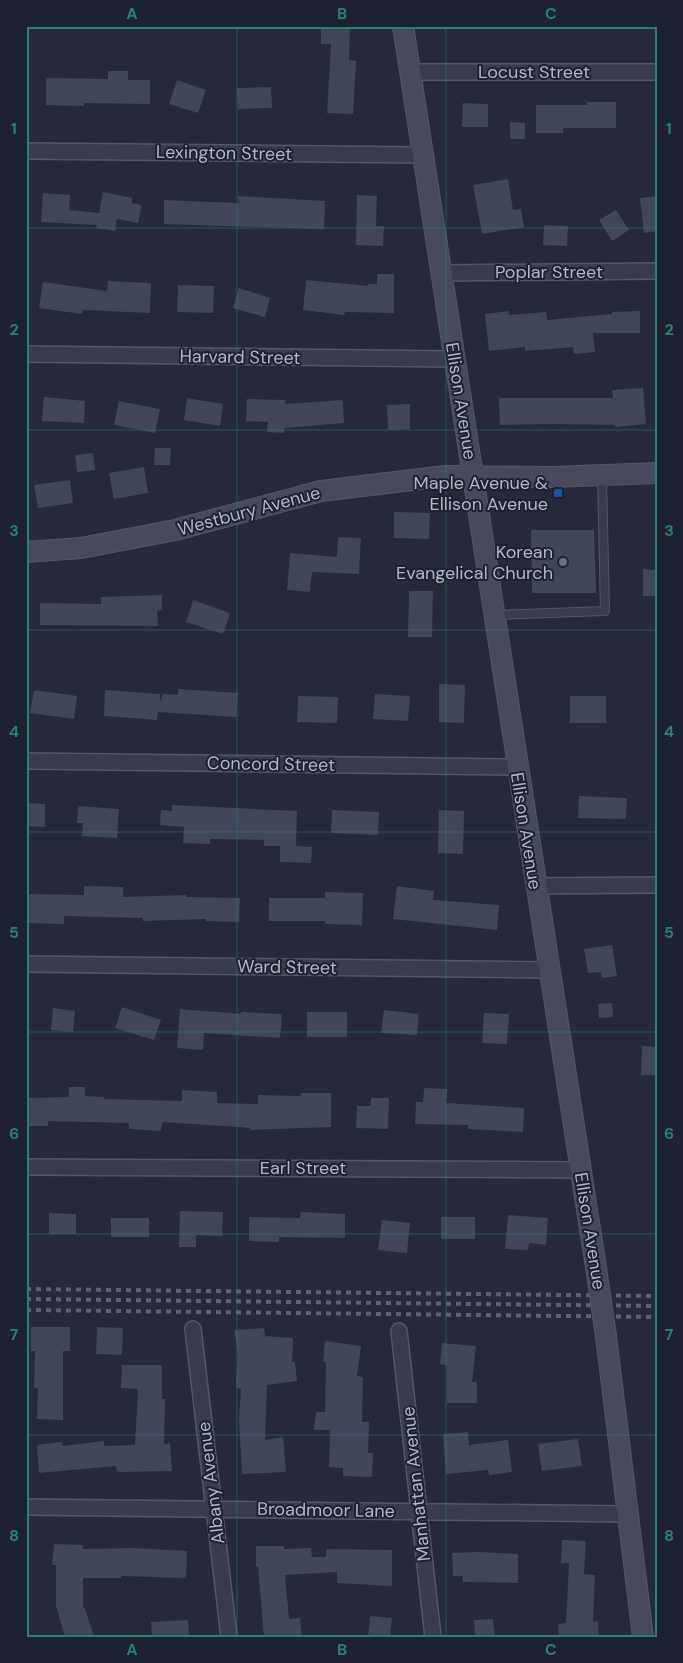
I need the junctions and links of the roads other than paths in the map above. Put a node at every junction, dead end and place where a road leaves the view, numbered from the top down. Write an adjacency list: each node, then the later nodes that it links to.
1 (403, 26): 2 (street, Ellison Avenue)
2 (410, 72): 3 (street, Locust Street); 5 (street, Ellison Avenue)
3 (657, 72)
4 (26, 151): 5 (street, Lexington Street)
5 (423, 155): 7 (street, Ellison Avenue)
6 (657, 271): 7 (street, Poplar Street)
7 (441, 273): 9 (street, Ellison Avenue)
8 (26, 354): 9 (street, Harvard Street)
9 (454, 359): 12 (street, Ellison Avenue)
10 (657, 473): 11 (street, Westbury Avenue)
11 (602, 476): 12 (street, Westbury Avenue); 14 (lane)
12 (472, 478): 13 (street, Westbury Avenue); 14 (street, Ellison Avenue)
13 (26, 552)
14 (493, 615): 16 (street, Ellison Avenue)
15 (26, 761): 16 (street, Concord Street)
16 (516, 767): 18 (street, Ellison Avenue)
17 (657, 885): 18 (street)
18 (535, 886): 20 (street, Ellison Avenue)
19 (26, 964): 20 (street, Ward Street)
20 (548, 970): 22 (street, Ellison Avenue)
21 (26, 1167): 22 (street, Earl Street)
22 (580, 1170): 28 (street, Ellison Avenue, bridge)
23 (193, 1328): 26 (street, Albany Avenue)
24 (399, 1331): 27 (street, Manhattan Avenue)
25 (26, 1507): 26 (street, Broadmoor Lane)
26 (214, 1509): 27 (street, Broadmoor Lane); 29 (street, Albany Avenue)
27 (419, 1511): 28 (street, Broadmoor Lane); 30 (street, Manhattan Avenue)
28 (626, 1514): 31 (street, Ellison Avenue)
29 (229, 1637)
30 (433, 1637)
31 (642, 1637)

